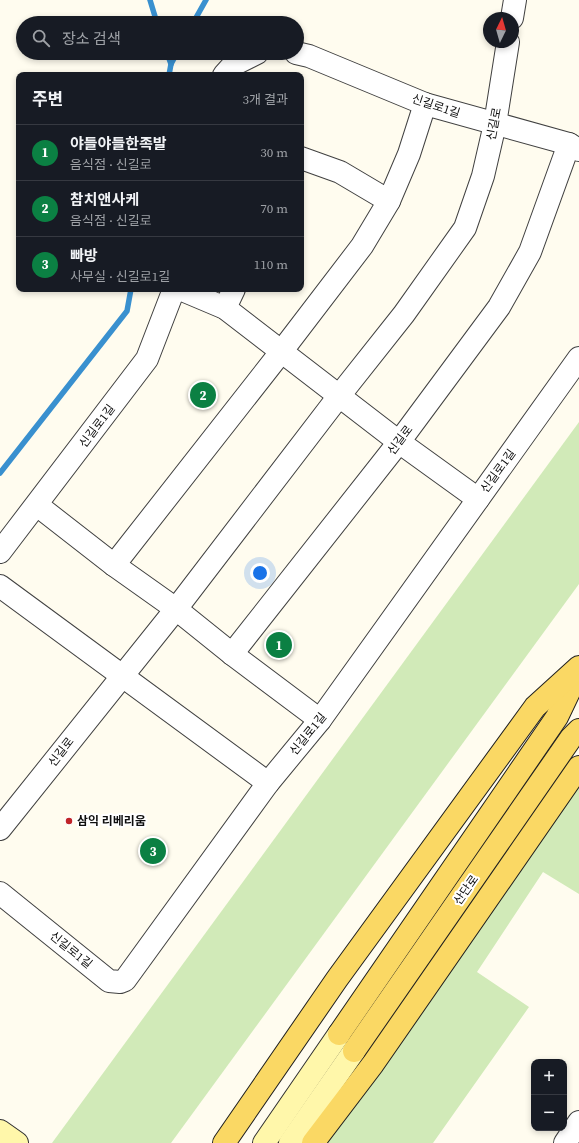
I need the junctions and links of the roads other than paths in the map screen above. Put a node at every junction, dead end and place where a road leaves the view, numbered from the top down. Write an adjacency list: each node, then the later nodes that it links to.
1 (515, 0): 2 (street)
2 (513, 12)
3 (507, 48): 8 (street, 신길로)
4 (304, 55): 7 (street, 신길로1길)
5 (243, 60): 6 (street)
6 (227, 72)
7 (425, 104): 8 (street, 신길로1길); 11 (street)
8 (495, 124): 9 (street, 신길로1길); 18 (street, 신길로)
9 (574, 147): 19 (street, 신길로)
10 (304, 159): 11 (street)
11 (389, 201): 16 (street)
12 (173, 292): 21 (street, 신길로1길)
13 (187, 292): 15 (street)
14 (233, 292): 15 (street)
15 (225, 308): 16 (street)
16 (281, 352): 18 (street); 23 (street)
17 (579, 358): 20 (street, 신길로1길)
18 (339, 396): 19 (street); 25 (street, 신길로)
19 (399, 442): 20 (street); 26 (street, 신길로)
20 (478, 499): 30 (street, 신길로1길)
21 (38, 505): 22 (street, 신길로1길); 23 (street)
22 (0, 552)
23 (114, 565): 25 (street)
24 (0, 586): 29 (street)
25 (176, 609): 26 (street); 29 (street, 신길로)
26 (232, 654): 30 (street)
27 (579, 667): 39 (main road)
28 (579, 670): 40 (main road)
29 (122, 675): 33 (street); 34 (street, 신길로)
30 (320, 720): 33 (street, 신길로1길)
31 (579, 730): 41 (main road, 산단로)
32 (579, 767): 42 (main road)
33 (268, 783): 35 (street, 신길로1길)
34 (0, 829)
35 (0, 893)
36 (578, 1125): 43 (street)
37 (0, 1131): 38 (main road)
38 (17, 1143)
39 (224, 1143)
40 (264, 1143)
41 (290, 1143)
42 (314, 1143)
43 (565, 1143)

